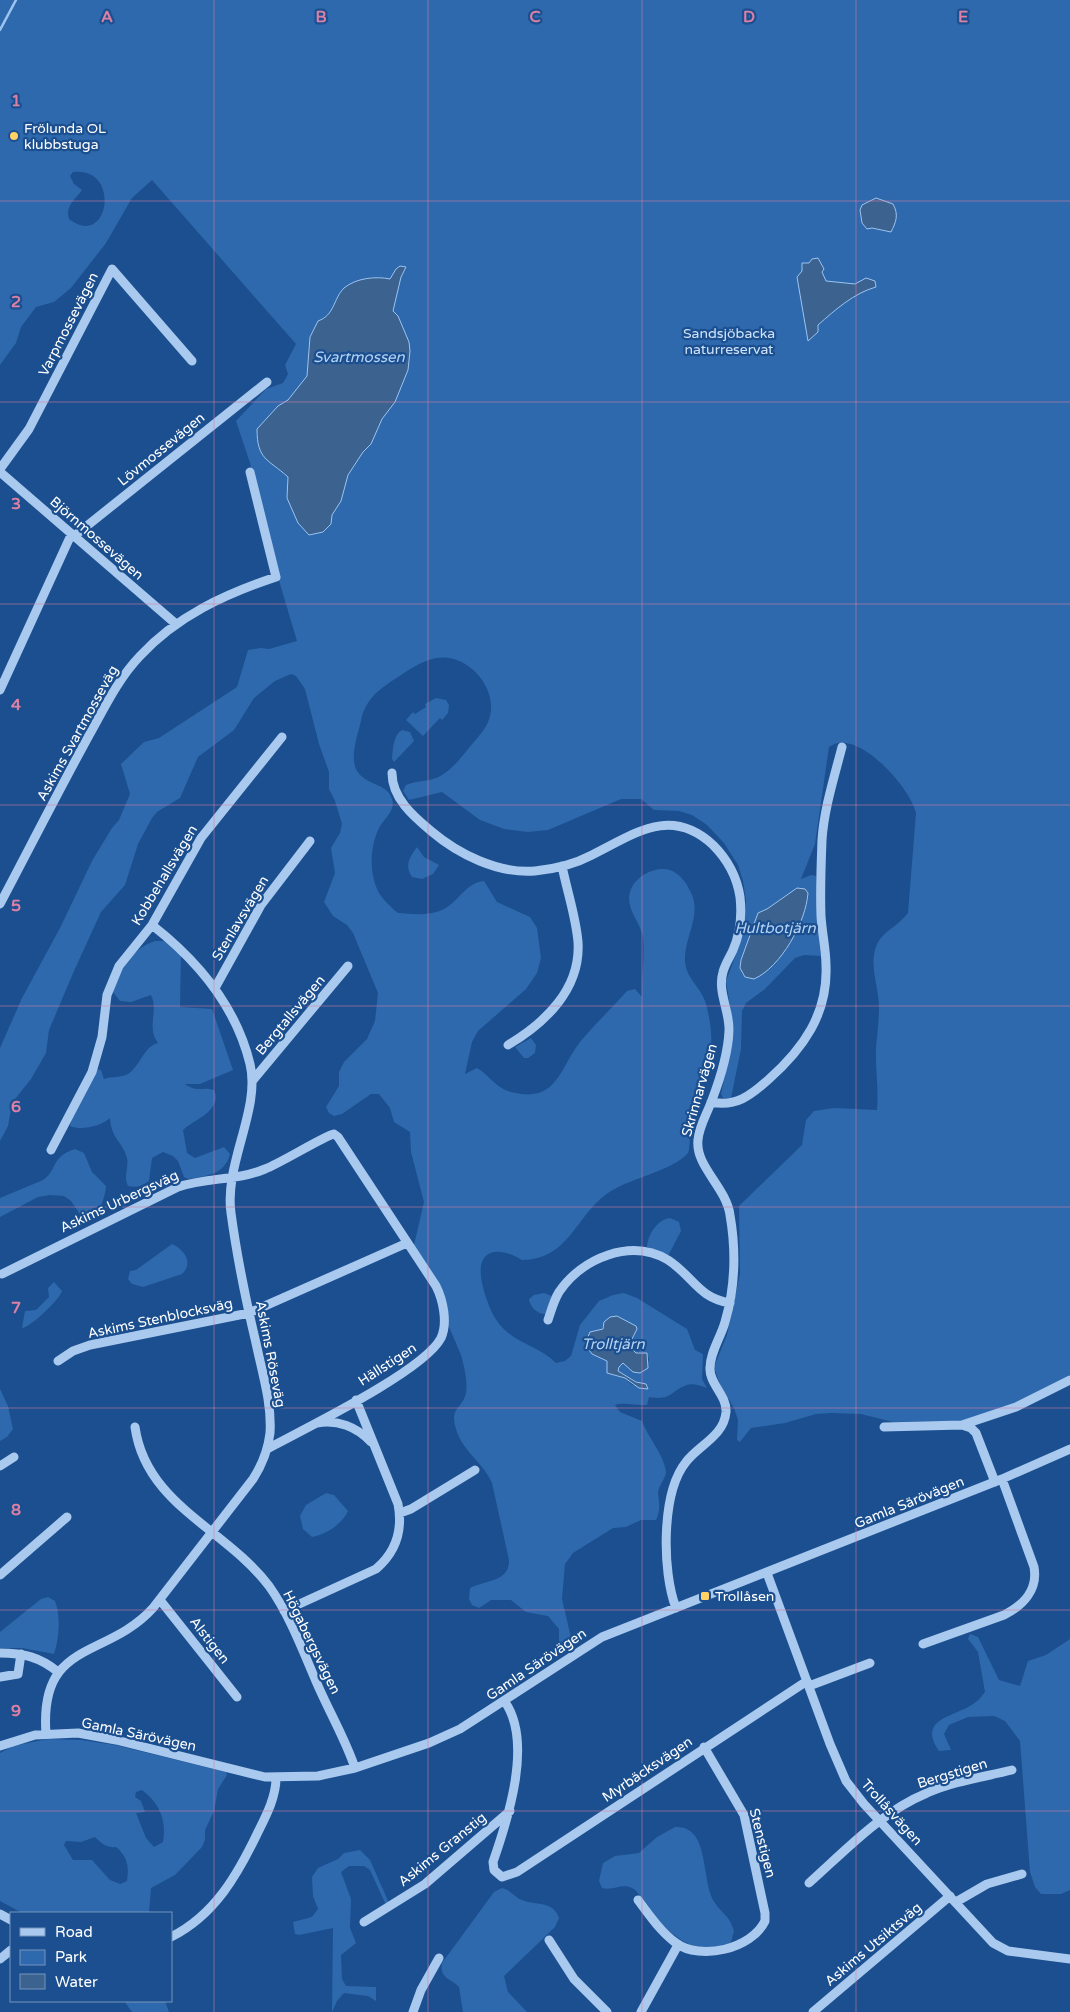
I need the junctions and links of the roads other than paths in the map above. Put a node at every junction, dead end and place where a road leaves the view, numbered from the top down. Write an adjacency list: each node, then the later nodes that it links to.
1 (192, 361): 3 (street, Varpmossevägen)
2 (267, 382): 5 (street, Lövmossevägen)
3 (0, 470): 5 (street, Björnmossevägen)
4 (250, 472): 6 (street, Askims Svartmosseväg)
5 (72, 536): 6 (street, Björnmossevägen); 7 (street, Lövmossevägen)
6 (176, 624): 13 (street, Askims Svartmosseväg)
7 (0, 690)
8 (282, 737): 14 (street, Kobbehallsvägen)
9 (842, 747): 19 (street)
10 (392, 773): 12 (street, Skrinnarvägen)
11 (310, 841): 16 (street, Stenlavsvägen)
12 (562, 866): 17 (street); 19 (street, Skrinnarvägen)
13 (0, 904)
14 (152, 924): 16 (street, Askims Röseväg); 21 (street, Kobbehallsvägen)
15 (348, 966): 18 (street, Bergtallsvägen)
16 (215, 988): 18 (street, Askims Röseväg)
17 (508, 1045)
18 (253, 1080): 22 (street, Askims Röseväg)
19 (711, 1102): 25 (street, Skrinnarvägen)
20 (334, 1134): 22 (street, Askims Urbergsväg); 23 (street, Hällstigen)
21 (50, 1150)
22 (232, 1179): 24 (street, Askims Urbergsväg); 26 (street, Askims Röseväg)
23 (407, 1243): 26 (street, Askims Stenblocksväg); 30 (street, Hällstigen)
24 (2, 1274)
25 (730, 1303): 27 (street); 48 (street, Skrinnarvägen)
26 (249, 1313): 28 (street, Askims Stenblocksväg); 36 (street, Askims Röseväg)
27 (548, 1320)
28 (58, 1361)
29 (1070, 1380): 32 (street)
30 (356, 1400): 31 (street, Hällstigen); 35 (street)
31 (311, 1425): 35 (street); 36 (street, Hällstigen)
32 (962, 1425): 34 (street); 41 (street)
33 (135, 1427): 44 (street, Högabergsvägen)
34 (884, 1427)
35 (374, 1446): 42 (street)
36 (267, 1449): 44 (street, Askims Röseväg)
37 (1070, 1449): 41 (street, Gamla Särövägen)
38 (14, 1457): 39 (street)
39 (0, 1466)
40 (474, 1470): 42 (street)
41 (998, 1481): 45 (street, Gamla Särövägen); 50 (street)
42 (400, 1513): 49 (street)
43 (67, 1517): 46 (street)
44 (213, 1531): 47 (street, Askims Röseväg); 49 (street, Högabergsvägen)
45 (767, 1573): 48 (street, Gamla Särövägen); 56 (street, Trollåsvägen)
46 (0, 1575)
47 (160, 1600): 54 (street, Askims Röseväg); 57 (street, Alstigen)
48 (676, 1608): 58 (street, Gamla Särövägen)
49 (284, 1611): 62 (street, Högabergsvägen)
50 (923, 1644)
51 (0, 1653): 52 (street)
52 (21, 1654): 54 (street); 55 (street)
53 (870, 1663): 56 (street, Myrbäcksvägen)
54 (58, 1672): 59 (street, Askims Röseväg)
55 (0, 1677)
56 (808, 1683): 61 (street, Myrbäcksvägen); 66 (street, Trollåsvägen)
57 (237, 1697)
58 (505, 1702): 62 (street, Gamla Särövägen); 65 (street)
59 (46, 1734): 60 (street, Gamla Särövägen); 64 (street, Gamla Särövägen)
60 (0, 1746)
61 (704, 1747): 65 (street, Myrbäcksvägen); 74 (street, Stenstigen)
62 (355, 1768): 64 (street, Gamla Särövägen)
63 (1012, 1770): 66 (street, Bergstigen)
64 (276, 1778): 72 (street)
65 (510, 1811): 71 (street, Askims Granstig)
66 (880, 1820): 68 (street, Bergstigen); 69 (street, Trollåsvägen)
67 (1022, 1874): 69 (street, Askims Utsiktsväg)
68 (809, 1883)
69 (953, 1899): 78 (street, Trollåsvägen); 82 (street, Askims Utsiktsväg)
70 (638, 1900): 74 (street)
71 (364, 1922)
72 (172, 1936)
73 (549, 1940): 80 (street)
74 (678, 1945): 81 (street)
75 (10, 1951): 77 (street)
76 (439, 1958): 79 (street)
77 (0, 1959)
78 (1070, 1959)
79 (413, 2012)
80 (607, 2012)
81 (641, 2012)
82 (813, 2012)

